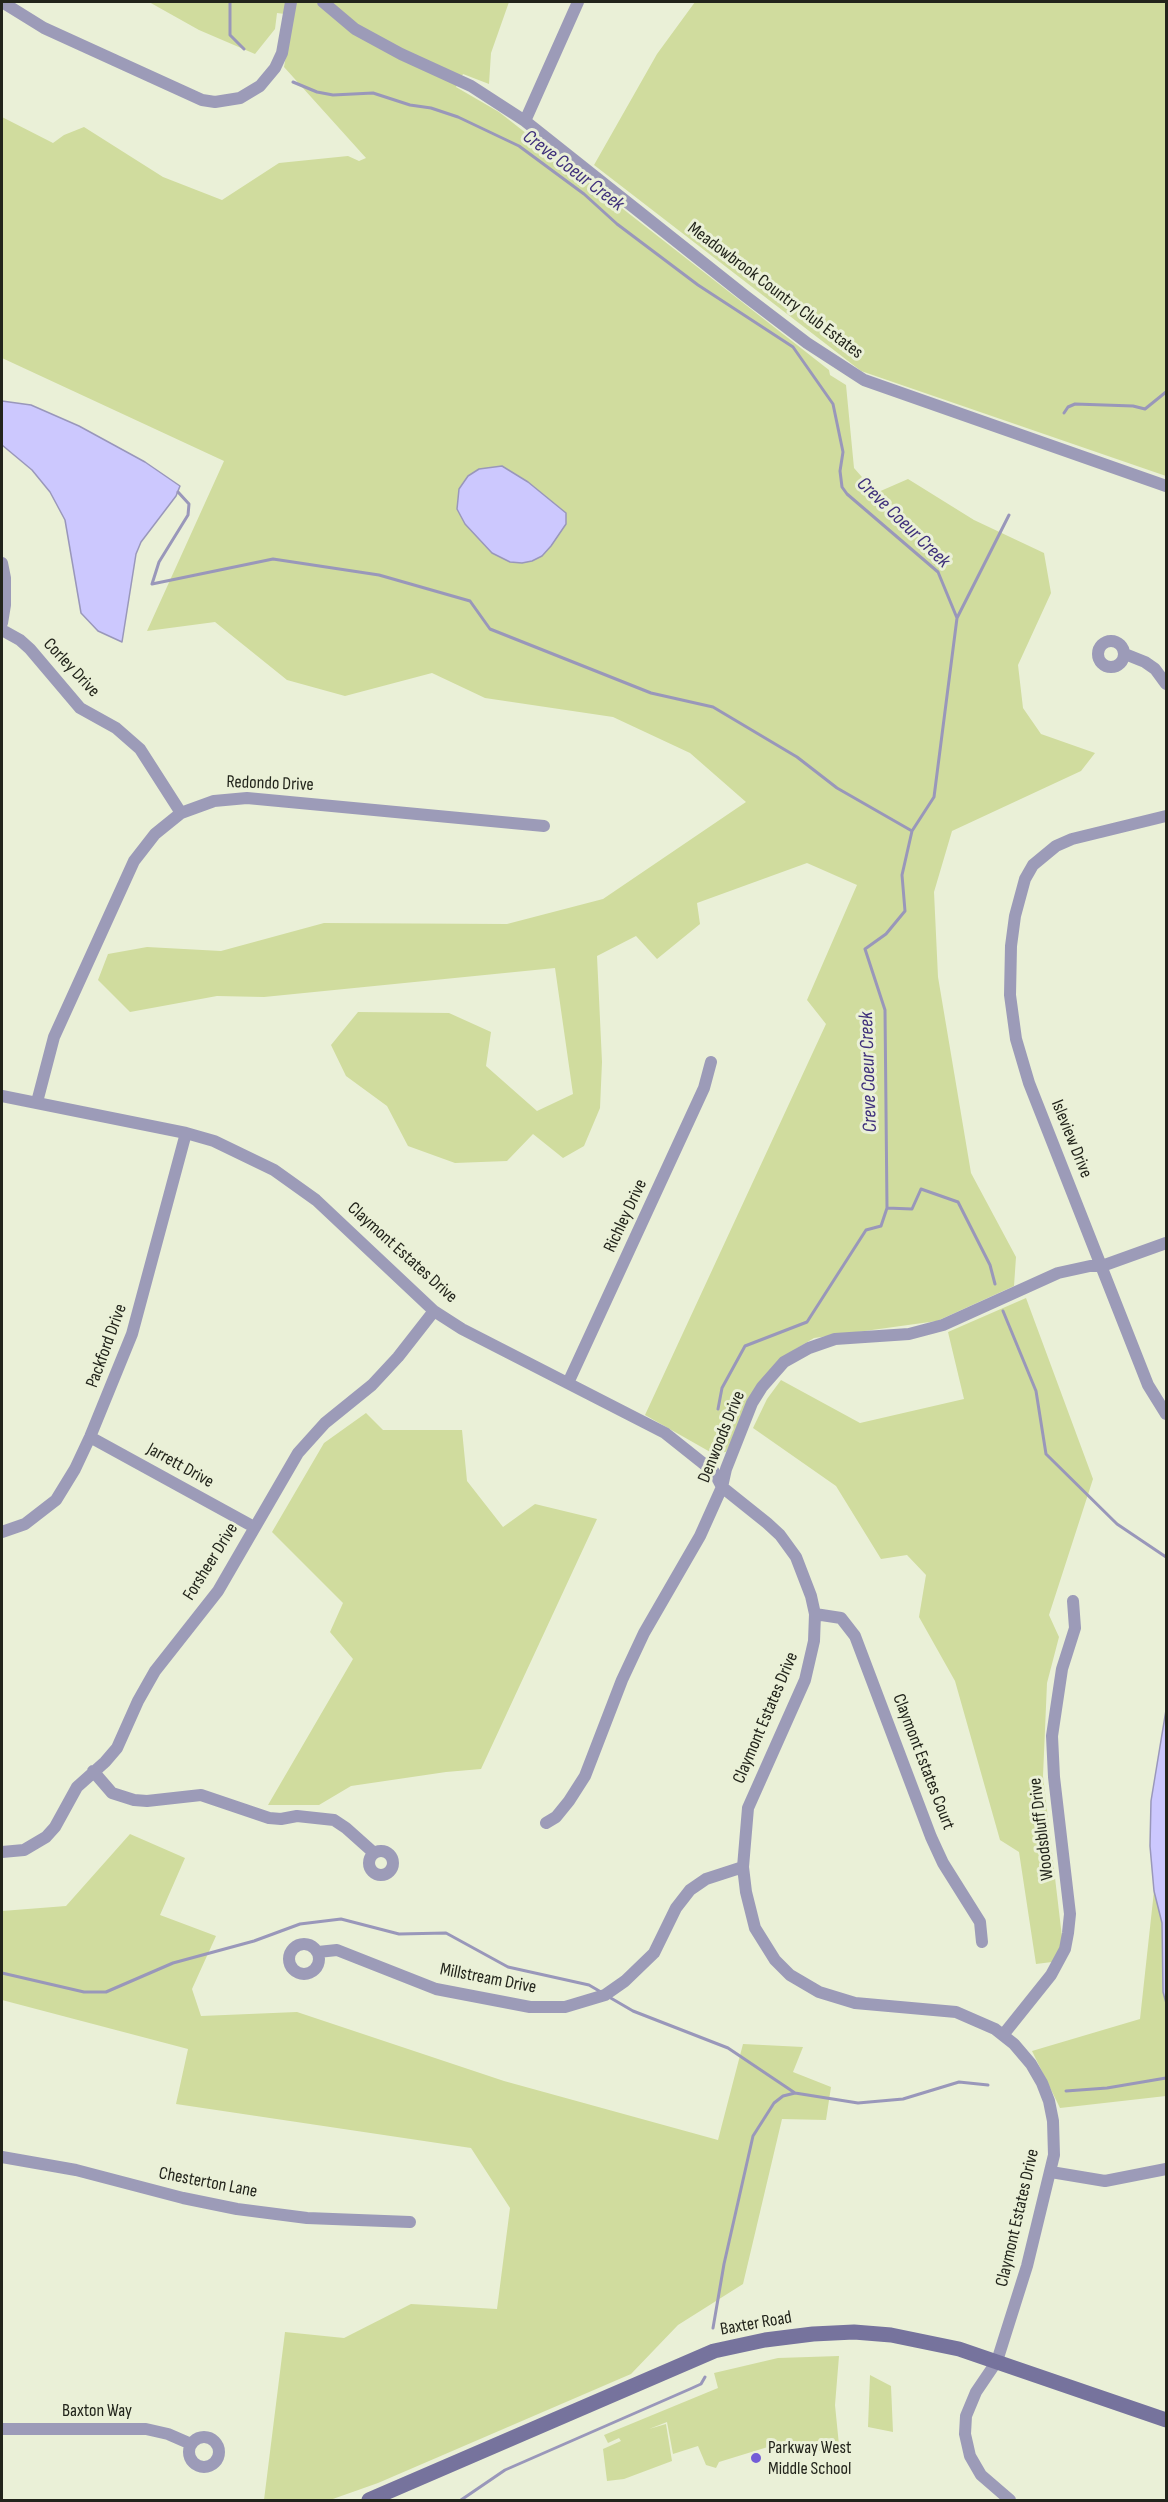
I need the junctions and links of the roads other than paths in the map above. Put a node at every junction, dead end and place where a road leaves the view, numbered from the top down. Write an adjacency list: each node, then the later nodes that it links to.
1 (2, 2): 2 (street)
2 (291, 2)
3 (323, 2): 5 (street, Meadowbrook Country Club Estates)
4 (578, 2): 5 (street)
5 (525, 121): 6 (street, Meadowbrook Country Club Estates)
6 (1167, 486)
7 (2, 563): 8 (street)
8 (2, 622)
9 (2, 630): 12 (street, Corley Drive)
10 (1125, 654): 11 (street)
11 (1167, 684)
12 (181, 813): 14 (street, Redondo Drive); 17 (street, Redondo Drive)
13 (1167, 816): 20 (street, Isleview Drive)
14 (544, 826)
15 (711, 1062): 22 (street, Richley Drive)
16 (2, 1096): 17 (street, Claymont Estates Drive)
17 (37, 1102): 18 (street, Claymont Estates Drive)
18 (186, 1133): 21 (street, Claymont Estates Drive); 24 (street, Packford Drive)
19 (1167, 1244): 20 (street, Denwoods Drive)
20 (1102, 1266): 23 (street, Isleview Drive); 25 (street, Denwoods Drive)
21 (434, 1311): 22 (street, Claymont Estates Drive); 26 (street, Forsheer Drive)
22 (568, 1383): 25 (street, Claymont Estates Drive)
23 (1167, 1414)
24 (90, 1437): 26 (street, Jarrett Drive); 27 (street, Packford Drive)
25 (722, 1487): 29 (street, Claymont Estates Drive); 31 (street, Denwoods Drive)
26 (254, 1527): 30 (street, Forsheer Drive)
27 (2, 1532)
28 (1073, 1601): 37 (street, Woodsbluff Drive)
29 (815, 1614): 34 (street, Claymont Estates Drive); 35 (street, Claymont Estates Court)
30 (93, 1771): 32 (street, Forsheer Drive); 33 (street)
31 (546, 1823)
32 (2, 1852)
33 (374, 1853)
34 (743, 1867): 36 (street, Millstream Drive); 37 (street, Claymont Estates Drive)
35 (982, 1942)
36 (318, 1953)
37 (1003, 2035): 40 (street, Claymont Estates Drive)
38 (2, 2157): 41 (street, Chesterton Lane)
39 (1167, 2169): 40 (street)
40 (1052, 2172): 42 (street, Claymont Estates Drive)
41 (410, 2222)
42 (997, 2361): 43 (main road, Baxter Road); 46 (main road, Baxter Road); 47 (street, Claymont Estates Drive)
43 (1167, 2420)
44 (2, 2429): 45 (street, Baxton Way)
45 (191, 2444)
46 (369, 2500)
47 (1010, 2500)

